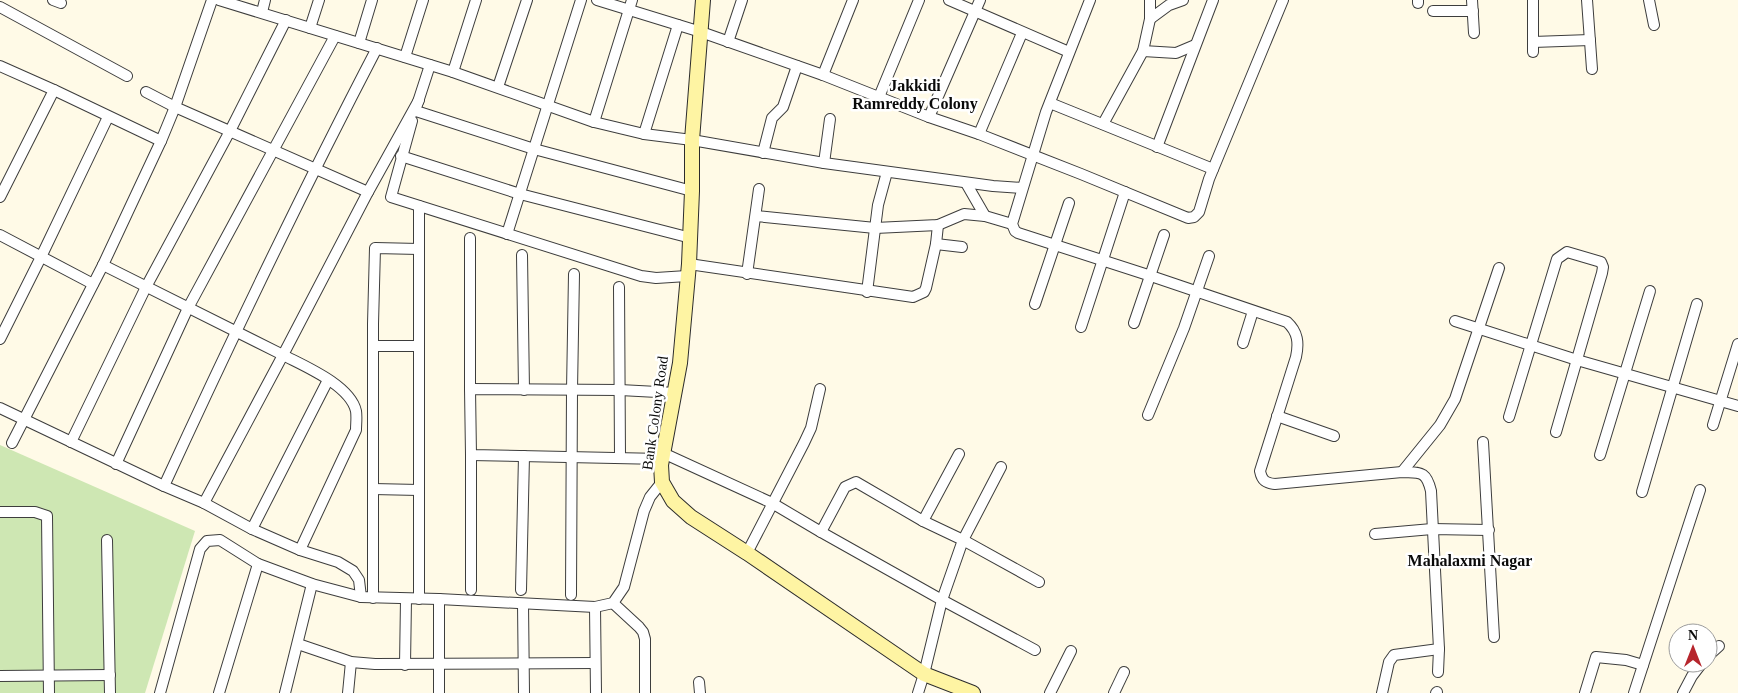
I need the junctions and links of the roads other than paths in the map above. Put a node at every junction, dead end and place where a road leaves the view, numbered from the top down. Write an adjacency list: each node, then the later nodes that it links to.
1 (212, 0): 61 (street)
2 (220, 0): 28 (street)
3 (265, 0): 28 (street)
4 (319, 0): 35 (street)
5 (372, 0): 42 (street)
6 (423, 0): 47 (street)
7 (476, 0): 52 (street)
8 (527, 0): 55 (street)
9 (581, 0): 62 (street)
10 (597, 0): 25 (street)
11 (703, 0): 36 (street, Bank Colony Road)
12 (742, 0): 41 (street)
13 (854, 0): 53 (street)
14 (919, 0): 58 (street)
15 (949, 0): 29 (street)
16 (980, 0): 29 (street)
17 (1090, 0): 45 (street)
18 (1150, 0): 31 (street)
19 (1213, 0): 43 (street)
20 (1283, 0): 82 (street)
21 (1532, 0): 40 (street)
22 (1587, 0): 40 (street)
23 (1649, 0): 34 (street)
24 (1177, 1): 31 (street)
25 (631, 5): 33 (street); 67 (street)
26 (1473, 5): 30 (street); 38 (street)
27 (0, 7): 54 (street)
28 (262, 12): 32 (street)
29 (975, 12): 37 (street); 65 (street)
30 (1433, 12)
31 (1150, 19): 46 (street)
32 (286, 20): 35 (street); 69 (street)
33 (678, 24): 36 (street); 70 (street)
34 (1654, 25)
35 (310, 28): 39 (street)
36 (702, 32): 41 (street); 72 (street, Bank Colony Road)
37 (1022, 33): 45 (street); 71 (street)
38 (1474, 33)
39 (335, 36): 42 (street); 76 (street)
40 (1590, 40): 51 (street)
41 (728, 42): 49 (street)
42 (359, 43): 44 (street)
43 (1196, 45): 46 (street); 74 (street)
44 (377, 48): 47 (street); 81 (street)
45 (1069, 52): 60 (street)
46 (1143, 52): 68 (street)
47 (405, 57): 48 (street)
48 (430, 66): 52 (street); 59 (street)
49 (796, 66): 53 (street); 77 (street)
50 (1, 69): 56 (street)
51 (1592, 69)
52 (453, 72): 55 (street)
53 (822, 75): 58 (street)
54 (127, 76)
55 (498, 87): 62 (street)
56 (54, 90): 64 (street); 91 (street)
57 (146, 92): 61 (street)
58 (879, 97): 65 (street)
59 (419, 100): 63 (street); 88 (street)
60 (1050, 103): 68 (street); 79 (street)
61 (175, 107): 69 (street); 73 (street)
62 (548, 107): 67 (street); 75 (street)
63 (416, 111): 75 (street); 78 (street)
64 (108, 116): 73 (street); 110 (street)
65 (929, 117): 71 (street)
66 (830, 119): 80 (street)
67 (594, 122): 70 (street)
68 (1102, 124): 74 (street)
69 (230, 131): 76 (street); 119 (street)
70 (644, 134): 72 (street)
71 (979, 134): 79 (street)
72 (692, 140): 77 (street); 87 (street, Bank Colony Road)
73 (161, 141): 112 (street)
74 (1157, 146): 82 (street)
75 (534, 149): 87 (street); 90 (street)
76 (273, 150): 81 (street); 126 (street)
77 (763, 153): 80 (street)
78 (401, 156): 90 (street); 93 (street)
79 (1033, 156): 85 (street); 89 (street)
80 (824, 163): 83 (street)
81 (314, 168): 88 (street); 132 (street)
82 (1213, 169): 89 (street)
83 (887, 172): 84 (street); 98 (street)
84 (966, 183): 85 (street); 95 (street)
85 (1022, 188): 96 (street)
86 (760, 189): 94 (street)
87 (692, 191): 103 (street, Bank Colony Road)
88 (368, 192): 139 (street)
89 (1125, 192): 111 (street)
90 (520, 194): 99 (street); 103 (street)
91 (0, 198)
92 (1068, 203): 105 (street)
93 (419, 206): 99 (street); 107 (street)
94 (756, 216): 98 (street); 116 (street)
95 (985, 216): 96 (street); 97 (street)
96 (1012, 224): 105 (street)
97 (938, 225): 98 (street); 104 (street)
98 (876, 228): 122 (street)
99 (507, 234): 114 (street)
100 (1164, 234): 117 (street)
101 (0, 235): 110 (street)
102 (470, 238): 144 (street)
103 (690, 238): 114 (street, Bank Colony Road)
104 (936, 244): 106 (street); 122 (street)
105 (1054, 244): 111 (street); 124 (street)
106 (962, 247)
107 (419, 249): 137 (street); 138 (street)
108 (522, 255): 146 (street)
109 (1209, 256): 123 (street)
110 (41, 257): 118 (street); 133 (street)
111 (1103, 260): 117 (street); 130 (street)
112 (103, 265): 118 (street); 119 (street)
113 (1499, 268): 131 (street)
114 (688, 270): 116 (street); 149 (street, Bank Colony Road)
115 (574, 274): 147 (street)
116 (747, 274): 122 (street)
117 (1151, 276): 123 (street); 129 (street)
118 (93, 284): 156 (street)
119 (146, 287): 126 (street); 160 (street)
120 (619, 287): 148 (street)
121 (1650, 291): 141 (street)
122 (867, 292)
123 (1196, 292): 127 (street); 153 (street)
124 (1035, 304)
125 (1697, 304): 143 (street)
126 (188, 308): 132 (street); 170 (street)
127 (1253, 311): 134 (street); 154 (street)
128 (1456, 321): 131 (street)
129 (1134, 323)
130 (1081, 326)
131 (1480, 328): 136 (street); 172 (street)
132 (235, 332): 139 (street); 174 (street)
133 (0, 339)
134 (1243, 343)
135 (1738, 344): 150 (street)
136 (1531, 345): 140 (street); 140 (street); 155 (street)
137 (373, 346): 138 (street); 175 (street)
138 (418, 346): 176 (street)
139 (283, 355): 142 (street); 179 (street)
140 (1577, 360): 141 (street); 158 (street)
141 (1625, 373): 143 (street); 165 (street)
142 (328, 380): 183 (street); 190 (street)
143 (1673, 387): 150 (street); 178 (street)
144 (470, 389): 146 (street); 164 (street)
145 (820, 389): 180 (street)
146 (524, 390): 147 (street)
147 (572, 390): 148 (street); 168 (street)
148 (620, 390): 149 (street); 169 (street)
149 (676, 393): 167 (street, Bank Colony Road)
150 (1720, 400): 151 (street); 157 (street)
151 (1738, 406)
152 (0, 408): 156 (street)
153 (1148, 415)
154 (1277, 416): 159 (street); 172 (street)
155 (1510, 417)
156 (24, 420): 160 (street); 162 (street)
157 (1713, 425)
158 (1556, 432)
159 (1334, 436)
160 (71, 442): 170 (street)
161 (1483, 442): 185 (street)
162 (12, 443)
163 (959, 454): 182 (street)
164 (471, 455): 166 (street); 195 (street)
165 (1600, 455)
166 (524, 456): 168 (street); 196 (street)
167 (663, 456): 169 (street); 173 (street, Bank Colony Road); 180 (street)
168 (571, 457): 169 (street); 197 (street)
169 (620, 457)
170 (116, 464): 174 (street)
171 (1001, 466): 189 (street)
172 (1402, 472): 184 (street)
173 (662, 482): 191 (street, Bank Colony Road); 205 (street)
174 (164, 486): 179 (street)
175 (373, 489): 176 (street); 199 (street)
176 (419, 490): 202 (street)
177 (1700, 490): 217 (street)
178 (1642, 492)
179 (204, 503): 183 (street)
180 (772, 503): 186 (street); 191 (street)
181 (0, 512): 222 (street)
182 (923, 521): 186 (street); 189 (street)
183 (252, 529): 190 (street)
184 (1432, 529): 185 (street); 187 (street); 209 (street)
185 (1489, 530): 207 (street)
186 (820, 532): 203 (street)
187 (1375, 534)
188 (107, 540): 223 (street)
189 (963, 540): 193 (street); 203 (street)
190 (300, 550): 198 (street)
191 (747, 553): 221 (street, Bank Colony Road)
192 (258, 564): 194 (street); 228 (street); 229 (street)
193 (1039, 582)
194 (312, 584): 198 (street); 208 (street)
195 (470, 590)
196 (521, 590)
197 (571, 595)
198 (361, 597): 199 (street)
199 (373, 598): 201 (street)
200 (439, 598): 202 (street); 204 (street); 216 (street)
201 (406, 599): 202 (street); 215 (street)
202 (420, 599)
203 (942, 600): 210 (street); 221 (street)
204 (523, 604): 206 (street); 214 (street)
205 (613, 604): 206 (street); 235 (street)
206 (595, 607): 213 (street)
207 (1494, 637)
208 (298, 644): 212 (street); 230 (street)
209 (1439, 649): 219 (street); 241 (street)
210 (1035, 650)
211 (1072, 651): 239 (street)
212 (351, 662): 215 (street); 231 (street)
213 (595, 663): 214 (street); 234 (street)
214 (524, 664): 216 (street); 233 (street)
215 (405, 665): 216 (street)
216 (439, 665): 232 (street)
217 (1643, 665): 242 (street); 243 (street)
218 (1124, 672): 240 (street)
219 (1438, 672)
220 (1694, 673): 244 (street)
221 (924, 674): 237 (street); 238 (street, Bank Colony Road)
222 (48, 675): 223 (street); 224 (street); 226 (street)
223 (110, 675): 227 (street)
224 (0, 676)
225 (699, 682): 236 (street)
226 (49, 693)
227 (110, 693)
228 (160, 693)
229 (219, 693)
230 (285, 693)
231 (348, 693)
232 (439, 693)
233 (524, 693)
234 (596, 693)
235 (645, 693)
236 (700, 693)
237 (918, 693)
238 (973, 693)
239 (1050, 693)
240 (1114, 693)
241 (1382, 693)
242 (1585, 693)
243 (1634, 693)
244 (1683, 693)

